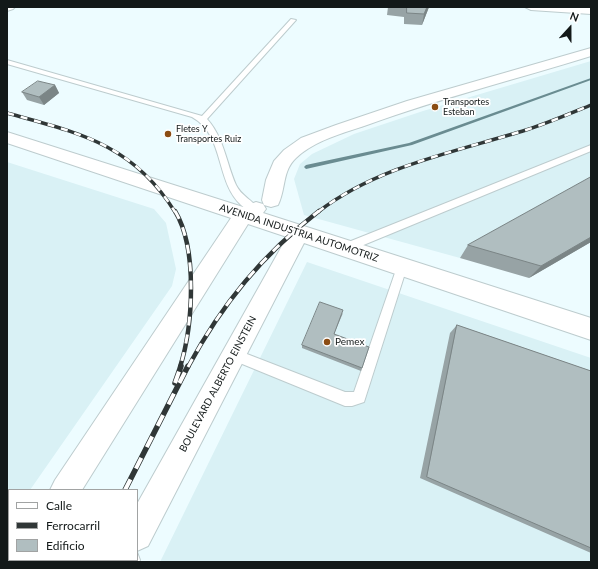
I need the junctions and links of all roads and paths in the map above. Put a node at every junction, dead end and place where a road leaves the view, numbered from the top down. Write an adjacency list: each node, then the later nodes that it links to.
1 (531, 7): 2 (street)
2 (591, 11)
3 (293, 20): 6 (lane)
4 (591, 52): 9 (main road)
5 (7, 62): 6 (lane)
6 (203, 118): 9 (lane)
7 (7, 137): 9 (main road, AVENIDA INDUSTRIA AUTOMOTRIZ)
8 (591, 148): 11 (lane)
9 (256, 208): 10 (main road, AVENIDA INDUSTRIA AUTOMOTRIZ); 10 (main road); 15 (main road)
10 (299, 233): 11 (main road, AVENIDA INDUSTRIA AUTOMOTRIZ); 14 (main road, BOULEVARD ALBERTO EINSTEIN)
11 (345, 248): 12 (main road, AVENIDA INDUSTRIA AUTOMOTRIZ)
12 (402, 267): 13 (main road, AVENIDA INDUSTRIA AUTOMOTRIZ); 14 (lane)
13 (591, 329)
14 (234, 355): 16 (main road, BOULEVARD ALBERTO EINSTEIN)
15 (66, 489)
16 (138, 533)

